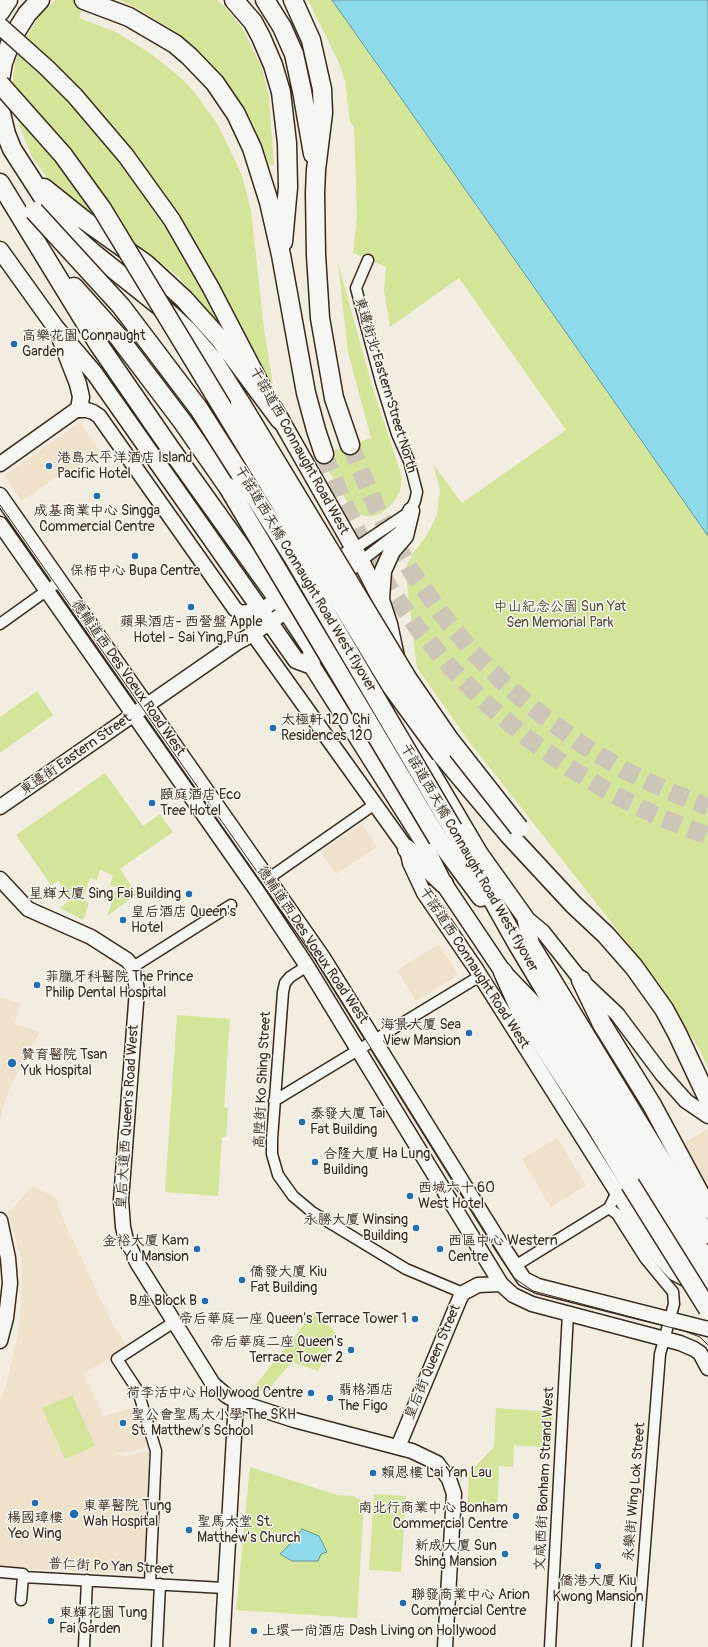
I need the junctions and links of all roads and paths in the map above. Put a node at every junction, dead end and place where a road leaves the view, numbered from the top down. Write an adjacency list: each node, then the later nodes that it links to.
1 (8, 0): 7 (highway)
2 (40, 0): 9 (highway)
3 (84, 0): 17 (highway)
4 (234, 0): 17 (highway)
5 (265, 0): 12 (highway)
6 (293, 0): 12 (highway)
7 (0, 12)
8 (0, 26): 22 (main road, 干諾道西 Connaught Road West, bridge)
9 (0, 80)
10 (0, 84): 48 (highway, 干諾道西天橋 Connaught Road West flyover, bridge)
11 (0, 109): 13 (highway)
12 (316, 170): 23 (highway)
13 (27, 173): 22 (highway); 48 (highway, bridge)
14 (0, 177): 49 (highway, 干諾道西天橋 Connaught Road West flyover, bridge)
15 (0, 183): 18 (highway)
16 (0, 250): 20 (main road)
17 (281, 255): 24 (highway)
18 (49, 260): 33 (highway); 49 (highway, bridge)
19 (368, 260): 27 (street, 東邊街北 Eastern Street North)
20 (56, 328): 21 (main road); 34 (main road)
21 (79, 409): 25 (main road); 34 (main road)
22 (280, 420): 29 (main road, 干諾道西 Connaught Road West)
23 (350, 445)
24 (324, 454)
25 (0, 464)
26 (0, 495): 30 (main road, 德輔道西 Des Voeux Road West)
27 (411, 511): 29 (street, 東邊街北 Eastern Street North); 32 (main road)
28 (0, 524): 31 (main road, 德輔道西 Des Voeux Road West)
29 (358, 555): 32 (main road, 干諾道西 Connaught Road West); 33 (main road, 東邊街北 Eastern Street North)
30 (60, 582): 31 (street); 38 (main road, 德輔道西 Des Voeux Road West)
31 (47, 591): 35 (street); 39 (main road, 德輔道西 Des Voeux Road West)
32 (381, 600): 47 (main road, 干諾道西 Connaught Road West)
33 (282, 605): 34 (main road, 東邊街北 Eastern Street North); 37 (main road, 干諾道西 Connaught Road West)
34 (265, 616): 36 (main road, 東邊街 Eastern Street); 37 (main road)
35 (0, 624)
36 (253, 634): 38 (main road, 東邊街 Eastern Street); 40 (main road, 干諾道西 Connaught Road West)
37 (312, 666): 45 (main road, 干諾道西 Connaught Road West)
38 (147, 705): 39 (main road, 東邊街 Eastern Street); 43 (main road, 德輔道西 Des Voeux Road West)
39 (134, 714): 41 (main road, 東邊街 Eastern Street); 50 (main road, 德輔道西 Des Voeux Road West)
40 (375, 804): 42 (main road, 干諾道西 Connaught Road West); 43 (street)
41 (0, 807)
42 (407, 849): 45 (highway); 53 (main road, 干諾道西 Connaught Road West)
43 (269, 878): 55 (main road, 德輔道西 Des Voeux Road West)
44 (0, 879): 51 (main road)
45 (444, 884): 52 (main road, 干諾道西 Connaught Road West)
46 (231, 905): 51 (street)
47 (525, 918): 54 (main road, 干諾道西 Connaught Road West); 64 (main road, 干諾道西 Connaught Road West)
48 (606, 935): 57 (highway, 干諾道西天橋 Connaught Road West flyover)
49 (518, 946): 65 (highway, 干諾道西天橋 Connaught Road West flyover)
50 (307, 966): 56 (main road, 德輔道西 Des Voeux Road West); 58 (street, 高陞街 Ko Shing Street)
51 (133, 967): 73 (main road, 皇后大道西 Queen's Road West)
52 (503, 972): 68 (main road, 干諾道西 Connaught Road West); 70 (highway, bridge)
53 (480, 976): 55 (street); 60 (main road, 干諾道西 Connaught Road West)
54 (581, 980): 59 (main road, 干諾道西 Connaught Road West); 62 (highway)
55 (375, 1040): 56 (street); 66 (main road, 德輔道西 Des Voeux Road West)
56 (358, 1051): 58 (street); 67 (main road, 德輔道西 Des Voeux Road West)
57 (708, 1099)
58 (274, 1101): 69 (street, 高陞街 Ko Shing Street)
59 (708, 1116)
60 (617, 1192): 61 (street); 68 (main road, 干諾道西 Connaught Road West)
61 (609, 1208): 66 (street); 72 (street)
62 (708, 1209)
63 (0, 1220): 76 (main road)
64 (708, 1235)
65 (708, 1263)
66 (515, 1266): 72 (main road, 德輔道西 Des Voeux Road West)
67 (501, 1284): 69 (main road, 皇后街 Queen Street); 71 (main road, 德輔道西 Des Voeux Road West)
68 (708, 1286)
69 (463, 1293): 79 (main road, 皇后街 Queen Street)
70 (708, 1309)
71 (568, 1313): 75 (main road, 德輔道西 Des Voeux Road West); 91 (street, 文咸西街 Bonham Strand West)
72 (670, 1320): 74 (main road); 75 (street)
73 (174, 1322): 78 (main road, 皇后大道西 Queen's Road West); 83 (street)
74 (707, 1331)
75 (664, 1339): 77 (main road); 92 (street, 永樂街 Wing Lok Street)
76 (0, 1341)
77 (708, 1368)
78 (236, 1401): 79 (main road, 皇后大道西 Queen's Road West); 85 (main road)
79 (398, 1447): 90 (main road, 皇后大道西 Queen's Road West)
80 (0, 1572): 81 (street, 普仁街 Po Yan Street)
81 (23, 1577): 82 (street, 普仁街 Po Yan Street); 86 (street)
82 (87, 1580): 83 (street, 普仁街 Po Yan Street); 87 (street)
83 (150, 1583): 84 (street, 普仁街 Po Yan Street)
84 (160, 1584): 85 (street, 普仁街 Po Yan Street); 88 (street)
85 (224, 1588): 89 (main road)
86 (21, 1600)
87 (84, 1647)
88 (157, 1647)
89 (222, 1647)
90 (445, 1647)
91 (550, 1647)
92 (637, 1647)

